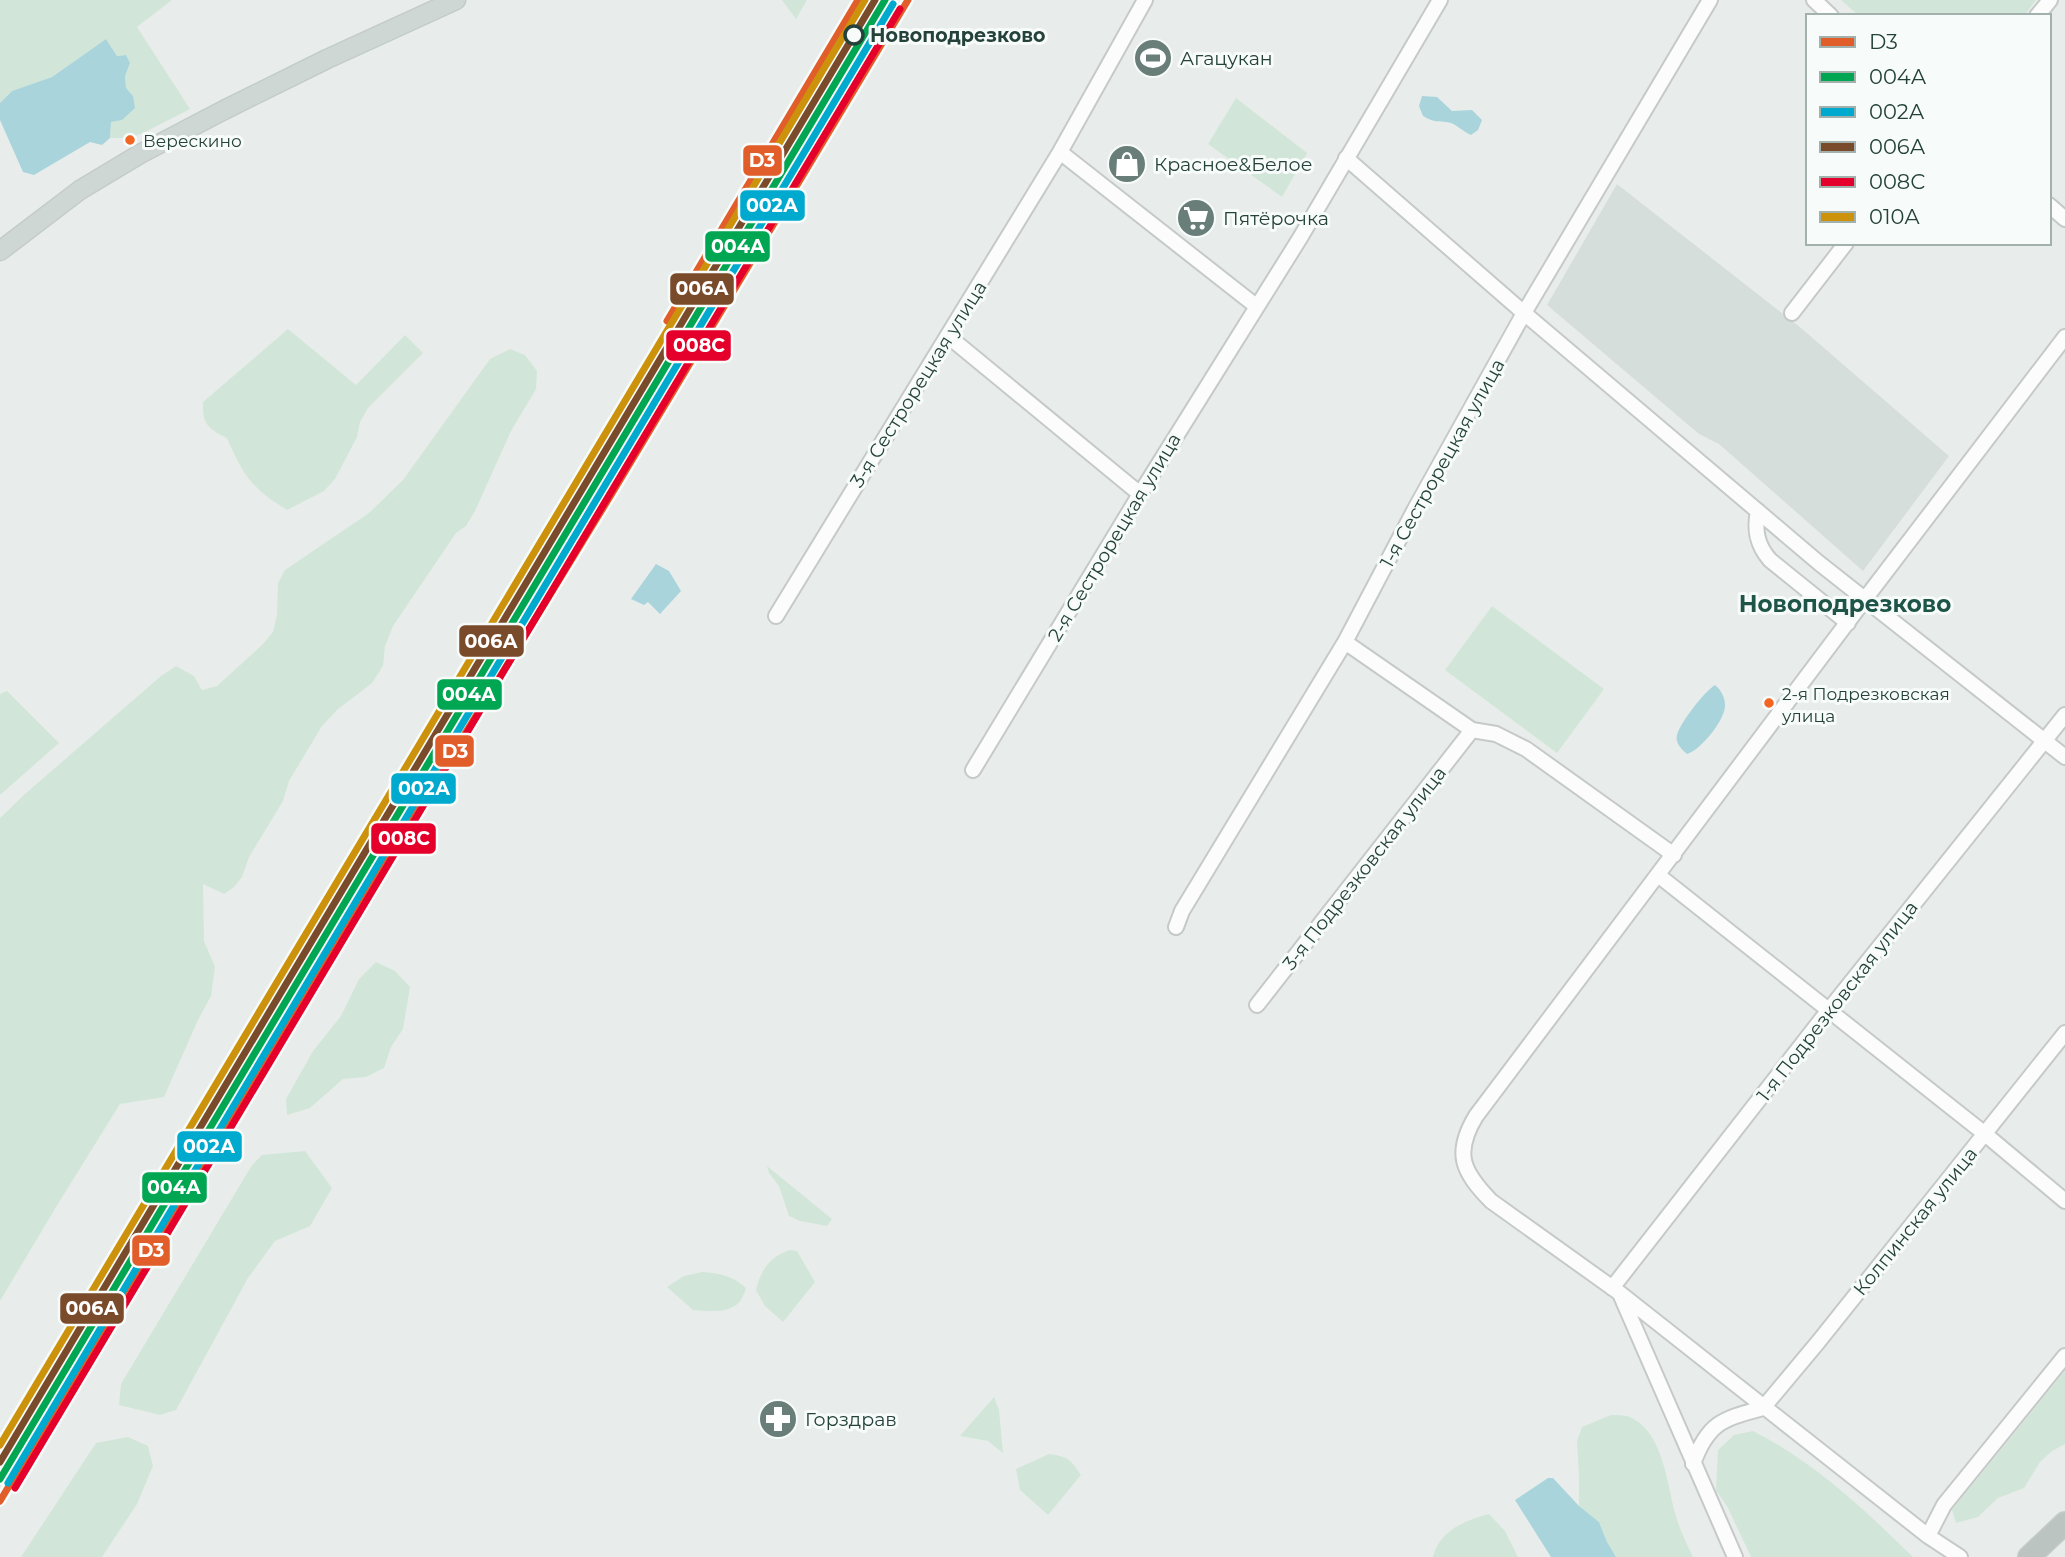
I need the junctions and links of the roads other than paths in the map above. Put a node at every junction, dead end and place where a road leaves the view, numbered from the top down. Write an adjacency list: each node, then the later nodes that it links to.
1 (456, 0): 14 (main road)
2 (1145, 0): 9 (street, 3-я Сестрорецкая улица)
3 (1440, 0): 10 (street, 2-я Сестрорецкая улица)
4 (1710, 0): 16 (street, 1-я Сестрорецкая улица)
5 (1814, 0): 7 (street)
6 (2050, 0): 8 (street)
7 (1829, 14)
8 (2039, 14)
9 (1060, 152): 15 (street); 18 (street, 3-я Сестрорецкая улица)
10 (1346, 158): 15 (street, 2-я Сестрорецкая улица); 16 (street)
11 (2051, 207): 12 (street)
12 (2065, 219)
13 (1844, 245): 17 (street)
14 (0, 251)
15 (1256, 306): 20 (street, 2-я Сестрорецкая улица)
16 (1524, 313): 21 (street); 25 (street, 1-я Сестрорецкая улица)
17 (1792, 313)
18 (948, 336): 20 (street); 23 (street, 3-я Сестрорецкая улица)
19 (2065, 337): 22 (street)
20 (1140, 494): 30 (street, 2-я Сестрорецкая улица)
21 (1758, 511): 22 (street); 24 (street)
22 (1865, 599): 24 (street); 28 (street)
23 (776, 616)
24 (1848, 623): 31 (street)
25 (1345, 642): 27 (street); 33 (street, 1-я Сестрорецкая улица)
26 (2065, 715): 28 (street, 1-я Подрезковская улица)
27 (1472, 730): 31 (street); 34 (street, 3-я Подрезковская улица)
28 (2045, 741): 29 (street); 35 (street, 1-я Подрезковская улица)
29 (2065, 757)
30 (973, 769)
31 (1674, 855): 32 (street)
32 (1658, 876): 35 (street); 39 (street)
33 (1176, 927)
34 (1257, 1005)
35 (1828, 1011): 37 (street); 39 (street, 1-я Подрезковская улица)
36 (2065, 1033): 37 (street, Колпинская улица)
37 (1984, 1134): 38 (street); 41 (street, Колпинская улица)
38 (2065, 1201)
39 (1616, 1291): 41 (street); 42 (street)
40 (2065, 1356): 44 (street)
41 (1763, 1408): 42 (street); 44 (street)
42 (1693, 1464): 45 (street)
43 (2057, 1530): 48 (street); 49 (highway)
44 (1928, 1536): 46 (street); 47 (street)
45 (1735, 1557)
46 (1950, 1557)
47 (1959, 1557)
48 (2019, 1557)
49 (2029, 1557)

